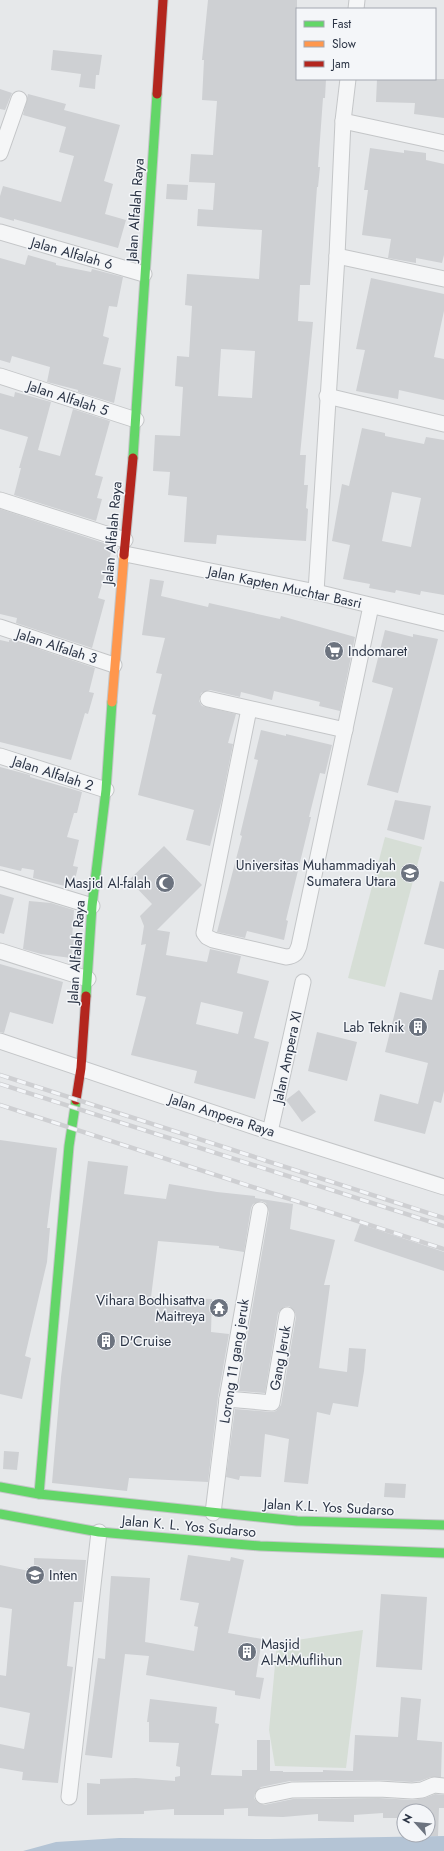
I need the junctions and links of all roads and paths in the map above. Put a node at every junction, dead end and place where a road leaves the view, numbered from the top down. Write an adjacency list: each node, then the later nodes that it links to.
1 (163, 0): 9 (street, Jalan Alfalah Raya)
2 (348, 80): 4 (street)
3 (19, 99): 6 (street)
4 (343, 121): 5 (street); 8 (street)
5 (444, 143)
6 (0, 153)
7 (0, 232): 9 (street, Jalan Alfalah 6)
8 (337, 256): 10 (street); 12 (street)
9 (144, 274): 13 (street, Jalan Alfalah Raya)
10 (444, 279)
11 (0, 376): 13 (street, Jalan Alfalah 5)
12 (327, 396): 14 (street); 17 (street)
13 (136, 420): 16 (street, Jalan Alfalah Raya)
14 (444, 424)
15 (0, 500): 16 (street, Jalan Kapten Muchtar Basri)
16 (125, 547): 17 (street, Jalan Kapten Muchtar Basri); 21 (street, Jalan Alfalah Raya)
17 (316, 592): 18 (street, Jalan Kapten Muchtar Basri)
18 (371, 606): 19 (street, Jalan Kapten Muchtar Basri); 24 (street)
19 (444, 623)
20 (0, 627): 21 (street, Jalan Alfalah 3)
21 (114, 665): 26 (street, Jalan Alfalah Raya)
22 (208, 699): 23 (street)
23 (249, 709): 24 (street); 24 (street)
24 (345, 730)
25 (0, 756): 26 (street, Jalan Alfalah 2)
26 (106, 790): 28 (street, Jalan Alfalah Raya)
27 (0, 878): 28 (street)
28 (92, 906): 30 (street, Jalan Alfalah Raya)
29 (0, 951): 30 (street)
30 (88, 979): 33 (street, Jalan Alfalah Raya)
31 (303, 982): 34 (street, Jalan Ampera XI)
32 (0, 1041): 33 (street, Jalan Ampera Raya)
33 (81, 1068): 34 (street, Jalan Ampera Raya); 40 (street, Jalan Alfalah Raya)
34 (270, 1132): 35 (street, Jalan Ampera Raya)
35 (444, 1187)
36 (260, 1210): 38 (street, Lorong 11 gang jeruk)
37 (287, 1315): 38 (street, Gang Jeruk)
38 (227, 1399): 41 (street, Lorong 11 gang jeruk)
39 (0, 1488): 40 (street, Jalan K. L. Yos Sudarso)
40 (39, 1494): 41 (street, Jalan K. L. Yos Sudarso)
41 (213, 1513): 43 (street, Jalan K.L. Yos Sudarso)
42 (0, 1514): 44 (street, Jalan K. L. Yos Sudarso)
43 (444, 1525)
44 (99, 1532): 45 (street, Jalan K. L. Yos Sudarso); 48 (street)
45 (444, 1553)
46 (444, 1786): 47 (street)
47 (262, 1796)
48 (69, 1797)

